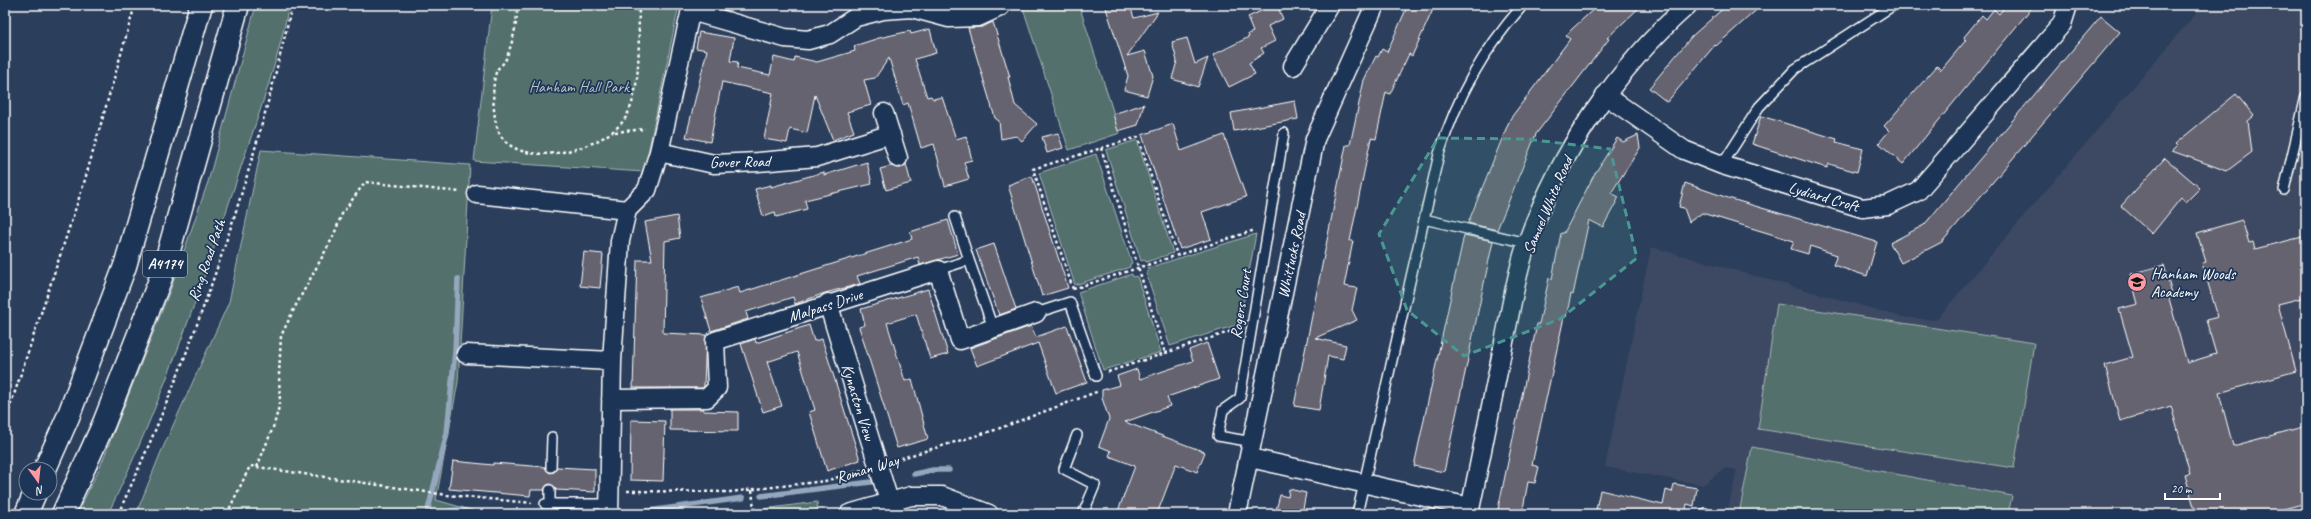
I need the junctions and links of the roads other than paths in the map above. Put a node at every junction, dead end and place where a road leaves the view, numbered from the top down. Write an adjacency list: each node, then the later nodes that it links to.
1 (201, 5): 38 (highway, A4174)
2 (238, 5): 48 (highway, A4174)
3 (1330, 5): 11 (street)
4 (1522, 5): 24 (lane)
5 (1688, 5): 12 (street, Samuel White Road)
6 (1894, 5): 19 (lane)
7 (2068, 5): 19 (street, Lydiard Croft)
8 (1000, 7): 9 (street)
9 (692, 8): 17 (street)
10 (1367, 8): 37 (street, Whittucks Road)
11 (1293, 66)
12 (1604, 95): 19 (street, Lydiard Croft); 25 (street, Samuel White Road)
13 (2306, 96): 20 (lane)
14 (884, 113): 16 (street)
15 (1284, 133): 37 (lane, Rogers Court)
16 (891, 134): 17 (street, Gover Road); 18 (street)
17 (659, 152): 22 (street)
18 (898, 158)
19 (1722, 165)
20 (2284, 190)
21 (477, 194): 22 (street)
22 (626, 210): 32 (street)
23 (955, 217): 26 (lane)
24 (1424, 219): 25 (lane); 40 (lane)
25 (1527, 243): 45 (street, Samuel White Road)
26 (969, 260): 27 (lane); 30 (lane)
27 (938, 270): 28 (street, Malpass Drive); 30 (street)
28 (828, 303): 34 (street, Malpass Drive); 43 (street, Kynaston View)
29 (1036, 313): 30 (street); 33 (lane)
30 (993, 328)
31 (466, 354): 32 (street)
32 (612, 361): 34 (street)
33 (1096, 376)
34 (611, 399): 44 (street)
35 (1077, 435): 50 (lane)
36 (552, 437): 39 (lane)
37 (1251, 450): 40 (street); 51 (street, Whittucks Road)
38 (49, 461)
39 (551, 467)
40 (1364, 484): 45 (street); 52 (lane)
41 (550, 490): 44 (lane)
42 (32, 501): 47 (highway)
43 (889, 501): 46 (street); 49 (street)
44 (608, 503)
45 (1469, 511)
46 (981, 513)
47 (26, 514)
48 (63, 514)
49 (849, 514)
50 (1083, 514)
51 (1237, 514)
52 (1357, 514)

